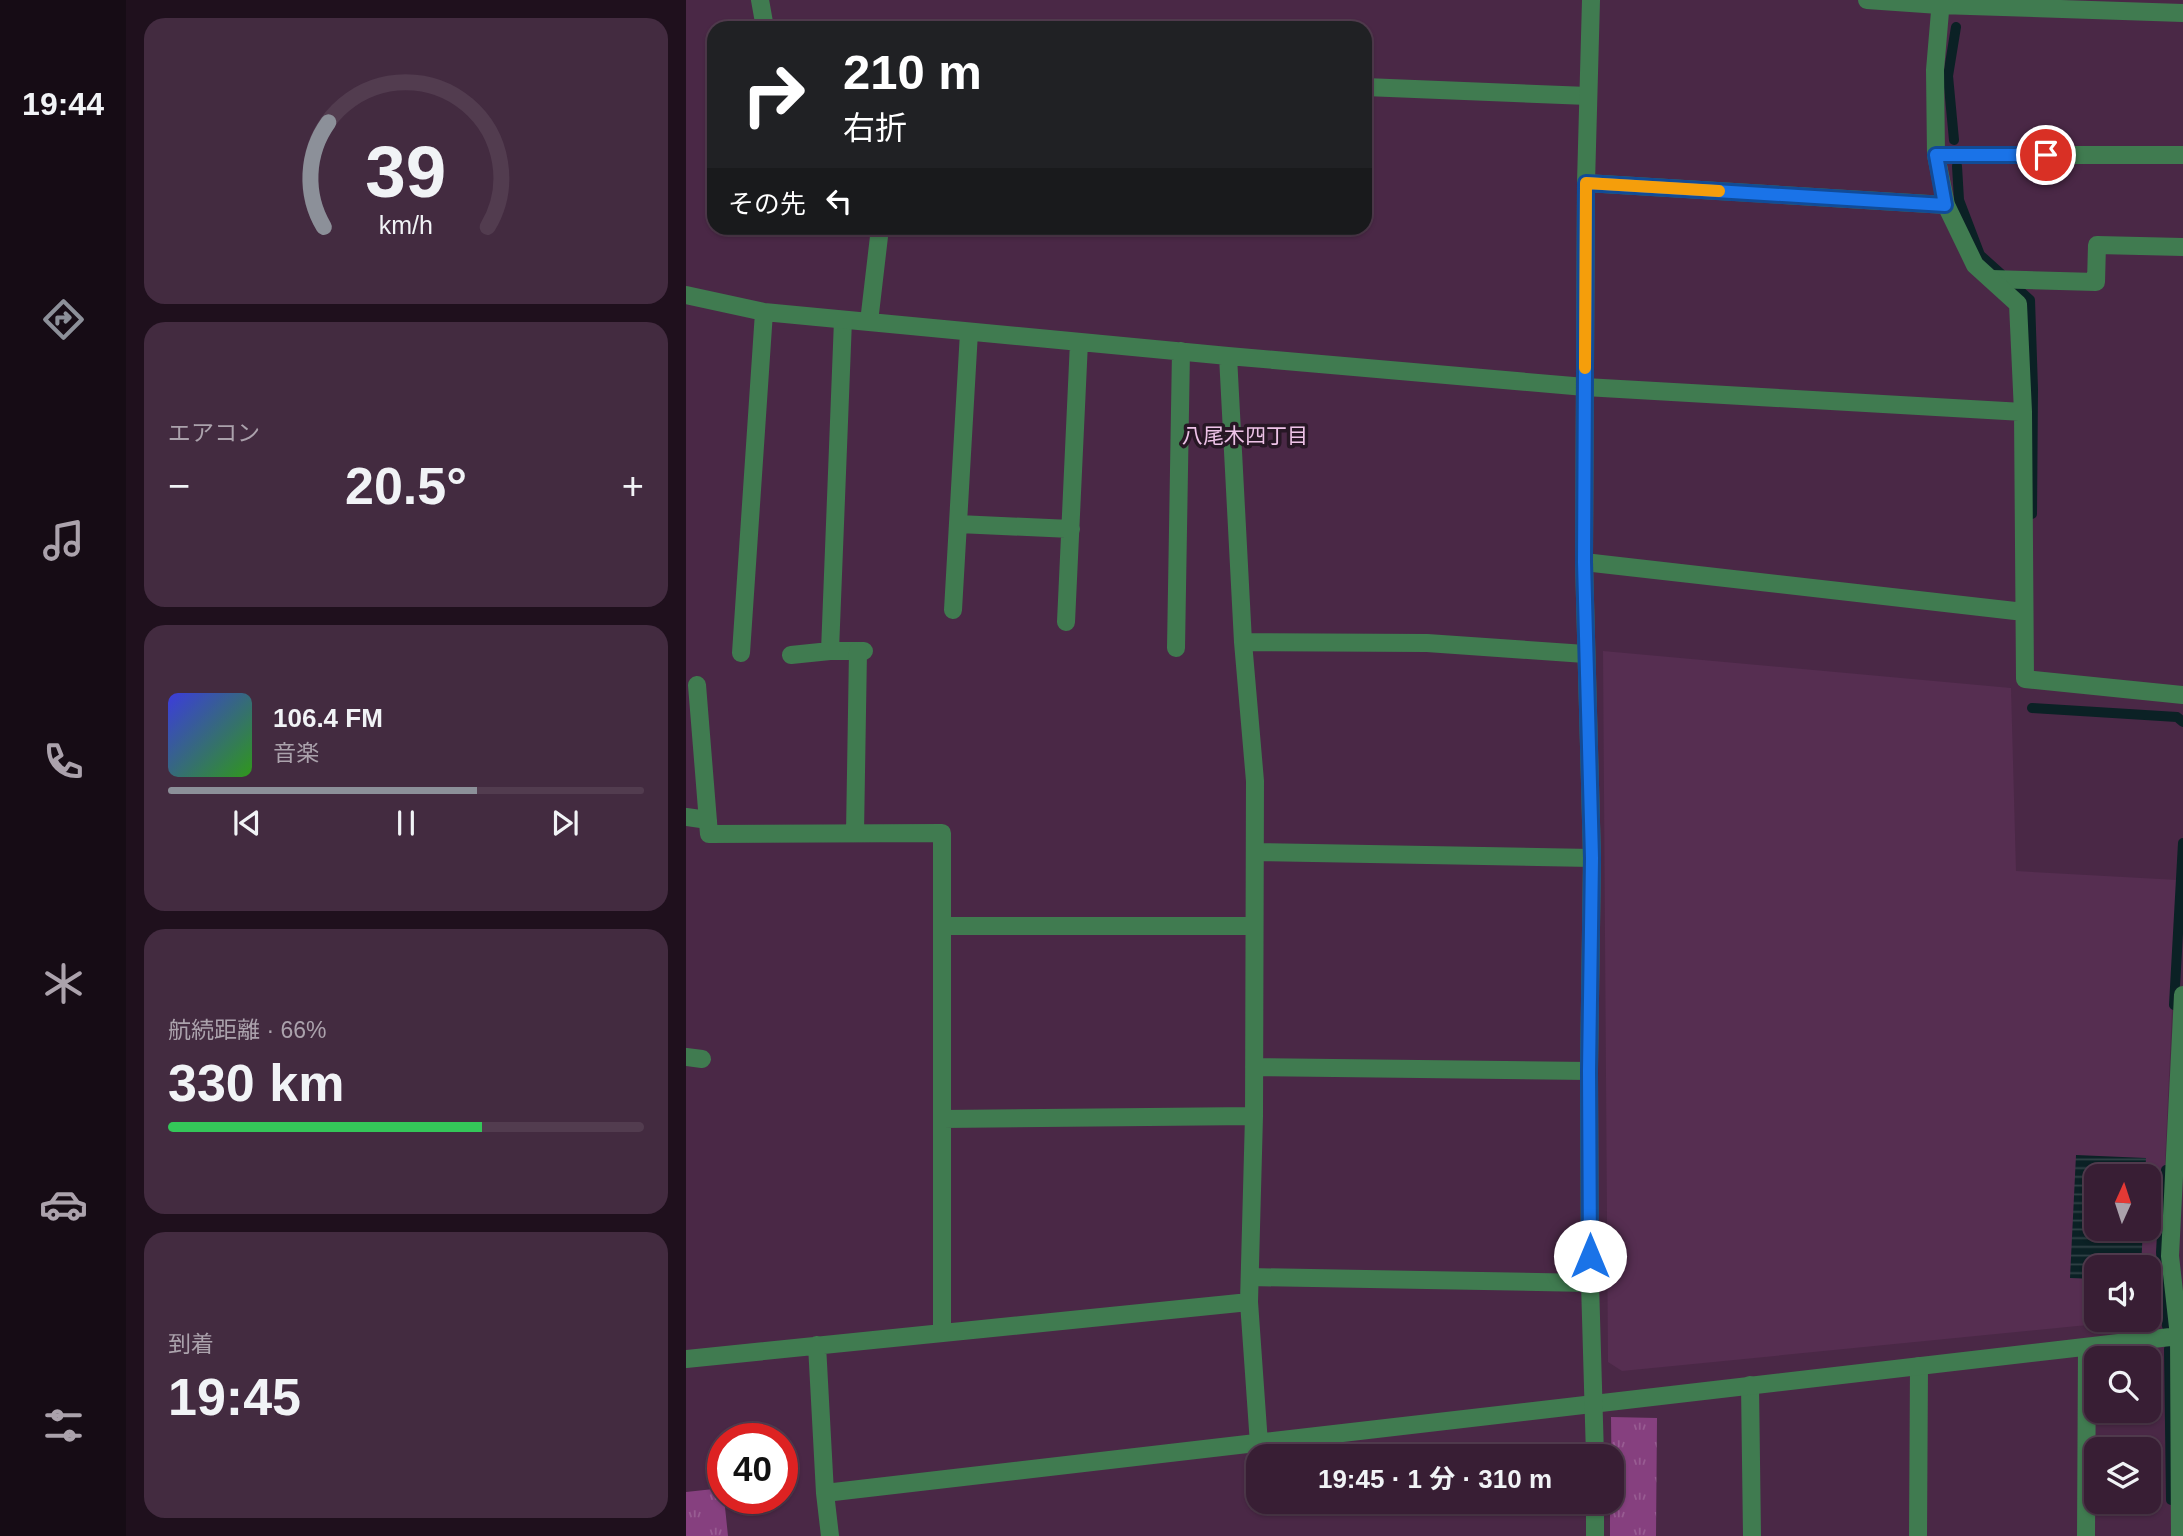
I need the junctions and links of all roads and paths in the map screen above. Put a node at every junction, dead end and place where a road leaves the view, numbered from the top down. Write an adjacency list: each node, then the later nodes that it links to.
1 (760, 0): 6 (street)
2 (1591, 0): 8 (street)
3 (1867, 0): 4 (street)
4 (1940, 3): 5 (street); 9 (street)
5 (2183, 13)
6 (764, 21)
7 (1372, 88): 8 (street)
8 (1588, 96): 11 (street)
9 (1936, 155): 10 (street); 12 (street)
10 (2183, 155)
11 (1586, 183): 12 (street); 24 (street)
12 (1945, 205): 15 (street)
13 (879, 235): 19 (street)
14 (2183, 247): 15 (street)
15 (1991, 279): 25 (street)
16 (686, 295): 17 (street)
17 (764, 313): 18 (street); 35 (street)
18 (843, 320): 19 (street); 34 (street)
19 (869, 323): 20 (street)
20 (969, 332): 21 (street); 26 (street)
21 (1079, 342): 22 (street); 27 (street)
22 (1181, 351): 23 (street); 33 (street)
23 (1228, 356): 24 (street); 32 (street)
24 (1584, 387): 25 (street); 28 (street)
25 (2024, 412): 30 (street)
26 (958, 524): 27 (street); 29 (street)
27 (1070, 529): 31 (street)
28 (1584, 562): 30 (street); 36 (street)
29 (953, 610)
30 (2025, 612): 39 (street)
31 (1066, 622)
32 (1243, 642): 36 (street); 44 (street)
33 (1176, 649)
34 (830, 651): 37 (street); 43 (street)
35 (741, 653)
36 (1585, 654): 45 (street)
37 (791, 655)
38 (697, 685): 40 (street)
39 (2183, 695)
40 (693, 707): 42 (street)
41 (686, 817): 42 (street)
42 (708, 820): 43 (street)
43 (855, 833): 46 (street)
44 (1255, 852): 45 (street); 47 (street)
45 (1592, 858): 50 (street)
46 (942, 926): 47 (street); 52 (street)
47 (1254, 926): 49 (street)
48 (2183, 995): 57 (street)
49 (1254, 1067): 50 (street); 51 (street)
50 (1589, 1071): 54 (street)
51 (1254, 1115): 52 (street); 53 (street)
52 (942, 1119): 56 (street)
53 (1250, 1277): 54 (street); 55 (street)
54 (1590, 1283): 64 (street)
55 (1249, 1302): 56 (street); 66 (street)
56 (942, 1333): 58 (street)
57 (2179, 1336): 59 (street); 71 (street)
58 (817, 1345): 61 (street); 69 (street)
59 (2095, 1346)
60 (2084, 1347): 62 (street)
61 (686, 1359)
62 (1919, 1366): 63 (street); 75 (street)
63 (1750, 1385): 64 (street); 74 (street)
64 (1594, 1403): 66 (street); 67 (street)
65 (2087, 1423): 76 (street)
66 (1259, 1444)
67 (1595, 1444)
68 (1246, 1445): 69 (street)
69 (825, 1493): 72 (street)
70 (1595, 1514): 73 (street)
71 (2181, 1535)
72 (830, 1536)
73 (1595, 1536)
74 (1752, 1536)
75 (1918, 1536)
76 (2086, 1536)

